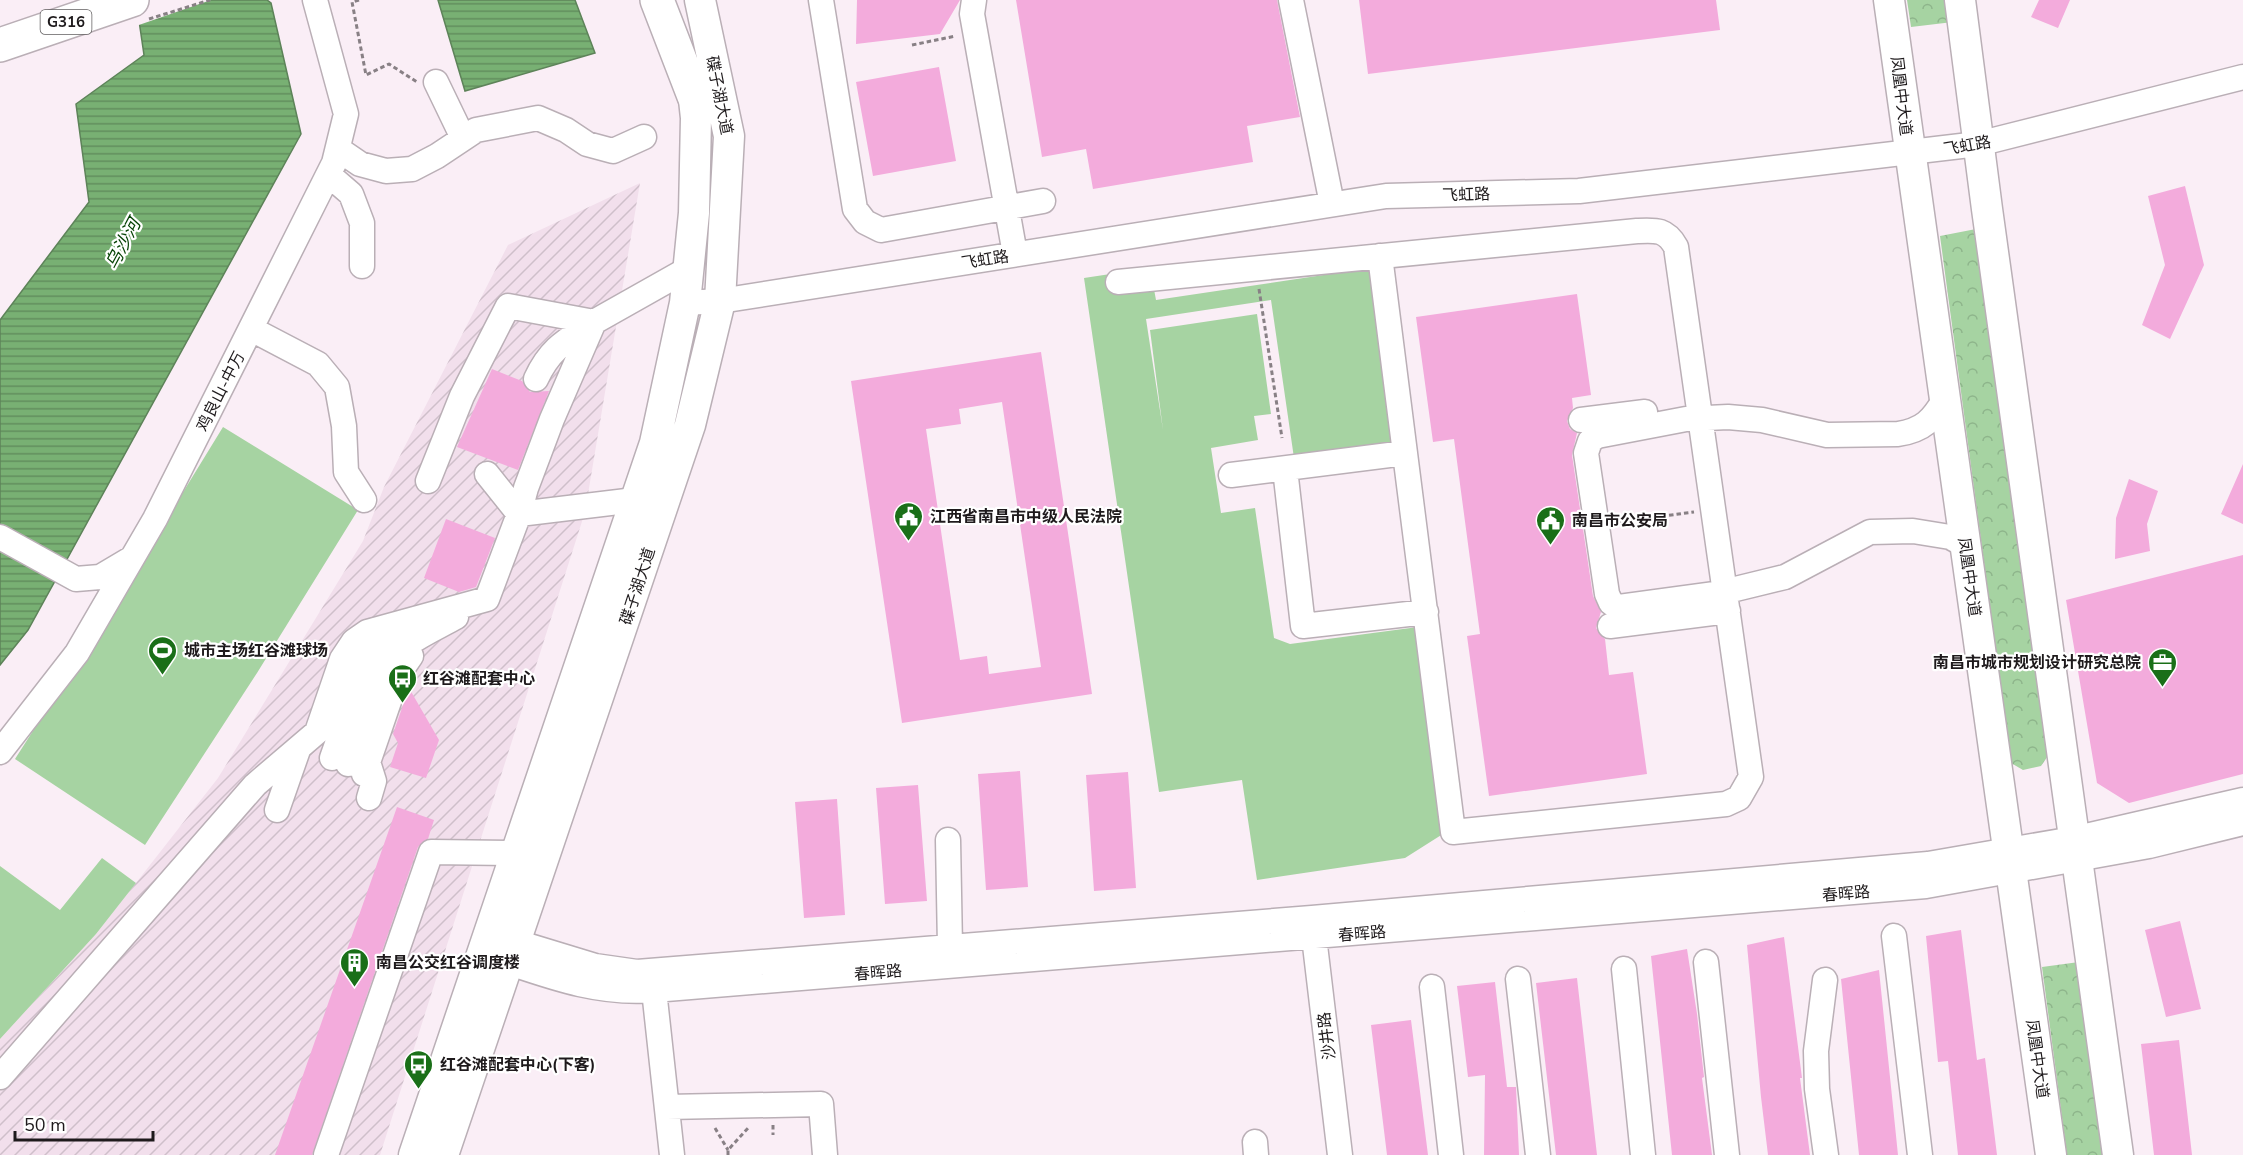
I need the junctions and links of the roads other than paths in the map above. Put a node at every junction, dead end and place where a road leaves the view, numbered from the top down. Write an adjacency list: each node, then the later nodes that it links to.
1 (132, 0): 11 (highway, G316)
2 (315, 0): 18 (street, 鸡良山-中万)
3 (657, 0): 14 (highway)
4 (684, 0): 14 (main road, 碟子湖大道)
5 (700, 0): 29 (main road, 碟子湖大道)
6 (821, 0): 23 (street)
7 (974, 0): 23 (street)
8 (1292, 0): 22 (street)
9 (1890, 0): 19 (main road, 凤凰中大道)
10 (1960, 0): 17 (main road)
11 (0, 45)
12 (2243, 77): 17 (street, 飞虹路)
13 (441, 91): 16 (street)
14 (694, 96): 27 (main road, 碟子湖大道)
15 (644, 137): 16 (street)
16 (463, 138): 18 (street)
17 (1978, 144): 19 (street, 飞虹路); 60 (main road)
18 (338, 149): 20 (street, 鸡良山-中万)
19 (1909, 154): 22 (street, 飞虹路); 34 (main road, 凤凰中大道)
20 (329, 175): 26 (street); 32 (street, 鸡良山-中万)
21 (1043, 201): 23 (street)
22 (1332, 204): 24 (street, 飞虹路)
23 (1008, 207): 24 (street)
24 (1015, 254): 29 (street, 飞虹路)
25 (1380, 256): 28 (street); 35 (street); 37 (street)
26 (362, 266)
27 (688, 269): 30 (main road, 碟子湖大道); 31 (street)
28 (1118, 282)
29 (720, 301): 30 (street, 飞虹路); 66 (main road, 碟子湖大道)
30 (685, 303): 43 (main road, 碟子湖大道)
31 (594, 322): 33 (street); 41 (street); 44 (street)
32 (251, 328): 42 (street); 47 (street, 鸡良山-中万)
33 (536, 379)
34 (1945, 399): 35 (street); 46 (main road, 凤凰中大道)
35 (1695, 414): 36 (street); 49 (street); 49 (street)
36 (1581, 420)
37 (1405, 453): 38 (street); 50 (street)
38 (1285, 468): 40 (street); 50 (street)
39 (487, 474): 44 (street)
40 (1231, 475)
41 (428, 481)
42 (364, 500)
43 (635, 500): 44 (street); 61 (main road, 碟子湖大道)
44 (519, 514): 48 (street)
45 (0, 537): 47 (street)
46 (1965, 544): 49 (street); 62 (main road, 凤凰中大道)
47 (134, 557): 53 (street, 鸡良山-中万)
48 (487, 599): 52 (street); 54 (street); 54 (street)
49 (1723, 599): 50 (street); 51 (street)
50 (1426, 612)
51 (1610, 626)
52 (299, 748): 57 (street); 73 (street)
53 (0, 752)
54 (353, 764): 55 (street)
55 (369, 798)
56 (2243, 800): 60 (street, 春晖路)
57 (277, 810)
58 (2243, 823): 60 (street, 春晖路)
59 (948, 840): 65 (street)
60 (2074, 849): 62 (street, 春晖路); 88 (main road)
61 (515, 853): 66 (main road, 碟子湖大道); 75 (street)
62 (2011, 860): 63 (street, 春晖路); 87 (main road, 凤凰中大道)
63 (1313, 927): 65 (street, 春晖路); 72 (street, 春晖路); 80 (street, 沙井路)
64 (1894, 936): 86 (street)
65 (950, 947): 66 (street, 春晖路)
66 (498, 948): 72 (street, 春晖路); 76 (main road, 碟子湖大道); 77 (main road, 碟子湖大道)
67 (1706, 962): 84 (street)
68 (1624, 969): 83 (street)
69 (1518, 979): 82 (street)
70 (1825, 980): 85 (street)
71 (1432, 987): 81 (street)
72 (654, 990): 74 (street)
73 (0, 1077)
74 (667, 1107): 78 (street); 79 (street)
75 (326, 1155)
76 (414, 1155)
77 (443, 1155)
78 (672, 1155)
79 (825, 1155)
80 (1340, 1155)
81 (1451, 1155)
82 (1538, 1155)
83 (1643, 1155)
84 (1726, 1155)
85 (1826, 1155)
86 (1920, 1155)
87 (2051, 1155)
88 (2118, 1155)

